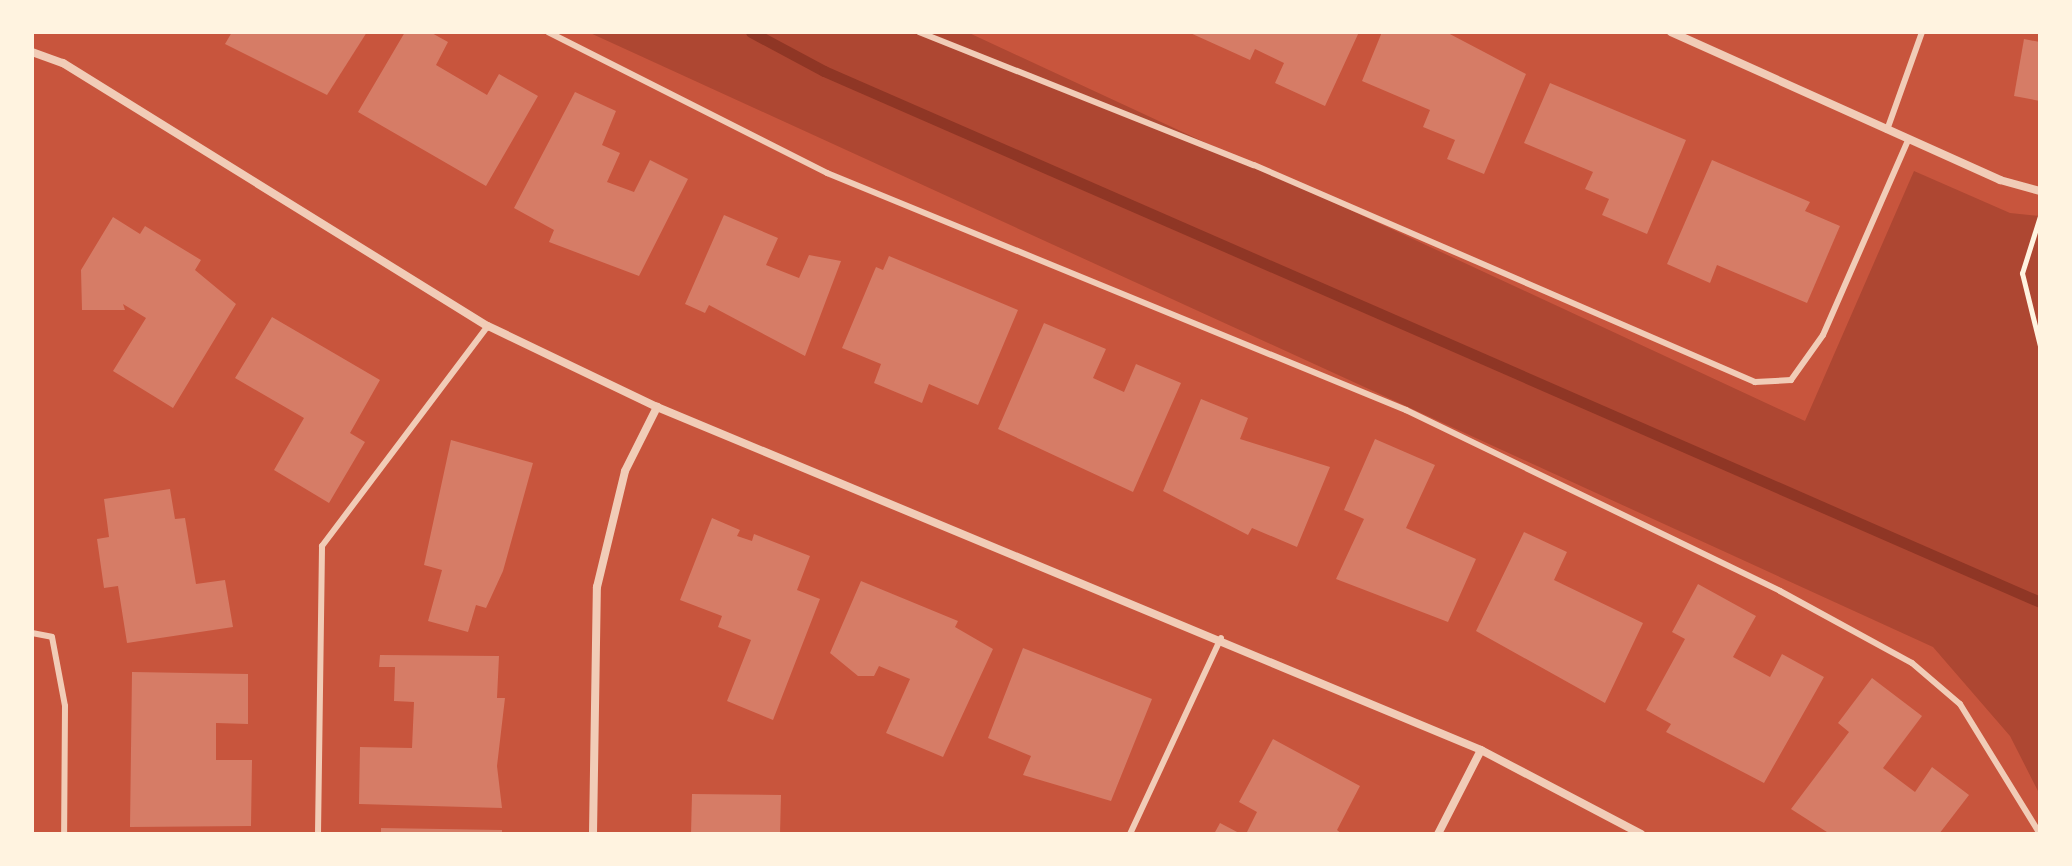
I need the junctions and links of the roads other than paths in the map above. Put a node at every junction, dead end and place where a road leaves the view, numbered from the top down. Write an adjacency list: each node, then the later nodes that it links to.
1 (548, 32): 20 (lane)
2 (919, 32): 7 (lane)
3 (1671, 32): 6 (street)
4 (1922, 32): 6 (lane)
5 (32, 52): 9 (street)
6 (1887, 130): 7 (street)
7 (1908, 140): 8 (street)
8 (2040, 191)
9 (488, 326): 10 (street); 15 (lane)
10 (657, 407): 12 (street); 16 (street)
11 (32, 633): 14 (lane)
12 (1221, 638): 13 (street); 17 (lane)
13 (1481, 750): 18 (street); 19 (street)
14 (64, 834)
15 (318, 834)
16 (593, 834)
17 (1130, 834)
18 (1438, 834)
19 (1641, 834)
20 (2040, 834)

